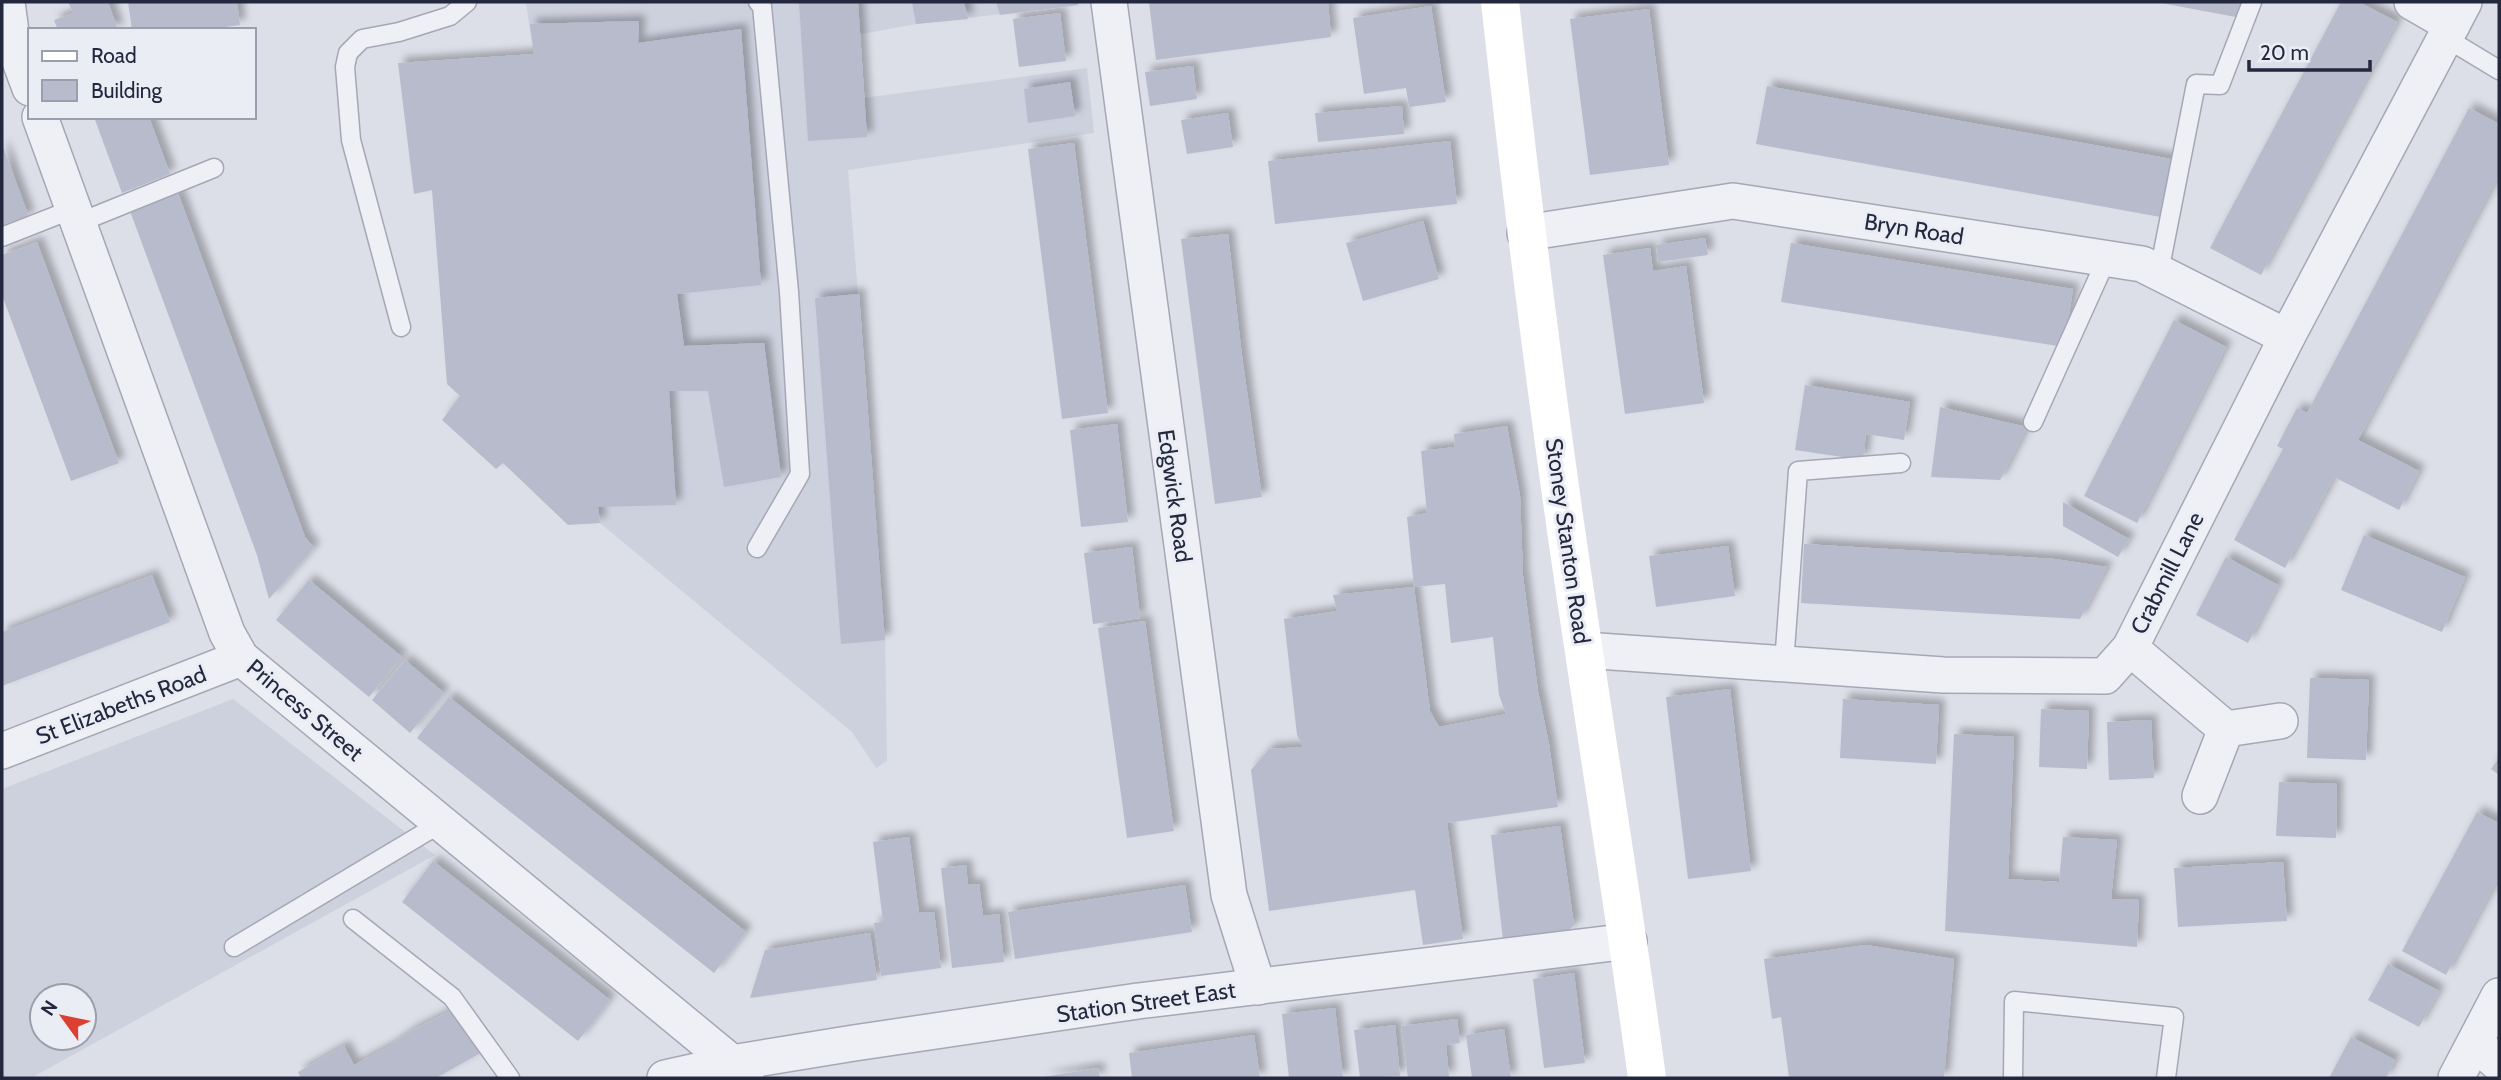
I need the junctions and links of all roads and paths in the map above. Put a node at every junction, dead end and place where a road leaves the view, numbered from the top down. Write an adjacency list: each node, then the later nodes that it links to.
1 (467, 2): 18 (lane)
2 (758, 2): 22 (lane)
3 (1109, 2): 35 (street, Edgwick Road)
4 (1500, 2): 14 (main road, Stoney Stanton Road)
5 (2252, 2): 17 (lane)
6 (2412, 2): 8 (street)
7 (6, 12): 10 (street)
8 (2454, 22): 9 (lane); 19 (street, Crabmill Lane)
9 (2499, 70)
10 (28, 83)
11 (41, 119): 13 (street, Princess Street)
12 (215, 168): 13 (lane)
13 (76, 216): 15 (lane); 25 (street, Princess Street)
14 (1525, 233): 16 (street, Bryn Road); 24 (main road, Stoney Stanton Road)
15 (2, 237)
16 (2107, 258): 17 (street, Bryn Road); 20 (lane)
17 (2159, 272): 19 (street, Bryn Road)
18 (401, 327)
19 (2287, 337): 23 (street, Crabmill Lane)
20 (2033, 422)
21 (1901, 463): 26 (lane)
22 (757, 548)
23 (2130, 648): 26 (street, Crabmill Lane); 28 (street)
24 (1584, 650): 26 (street, Crabmill Lane); 33 (main road, Stoney Stanton Road)
25 (241, 658): 29 (street, St Elizabeths Road); 31 (street, Princess Street)
26 (1784, 664)
27 (2280, 721): 28 (street)
28 (2227, 729): 30 (street)
29 (2, 751)
30 (2200, 796)
31 (441, 823): 34 (lane); 38 (street, Princess Street)
32 (353, 919): 39 (lane)
33 (1629, 941): 35 (street, Station Street East); 41 (main road, Stoney Stanton Road)
34 (234, 947)
35 (1258, 987): 38 (street, Station Street East)
36 (2499, 996): 37 (street)
37 (2487, 1054): 44 (street)
38 (739, 1071): 40 (street, Station Street East)
39 (510, 1078)
40 (665, 1078)
41 (1647, 1078)
42 (2013, 1078): 43 (lane)
43 (2166, 1078)
44 (2456, 1078)

